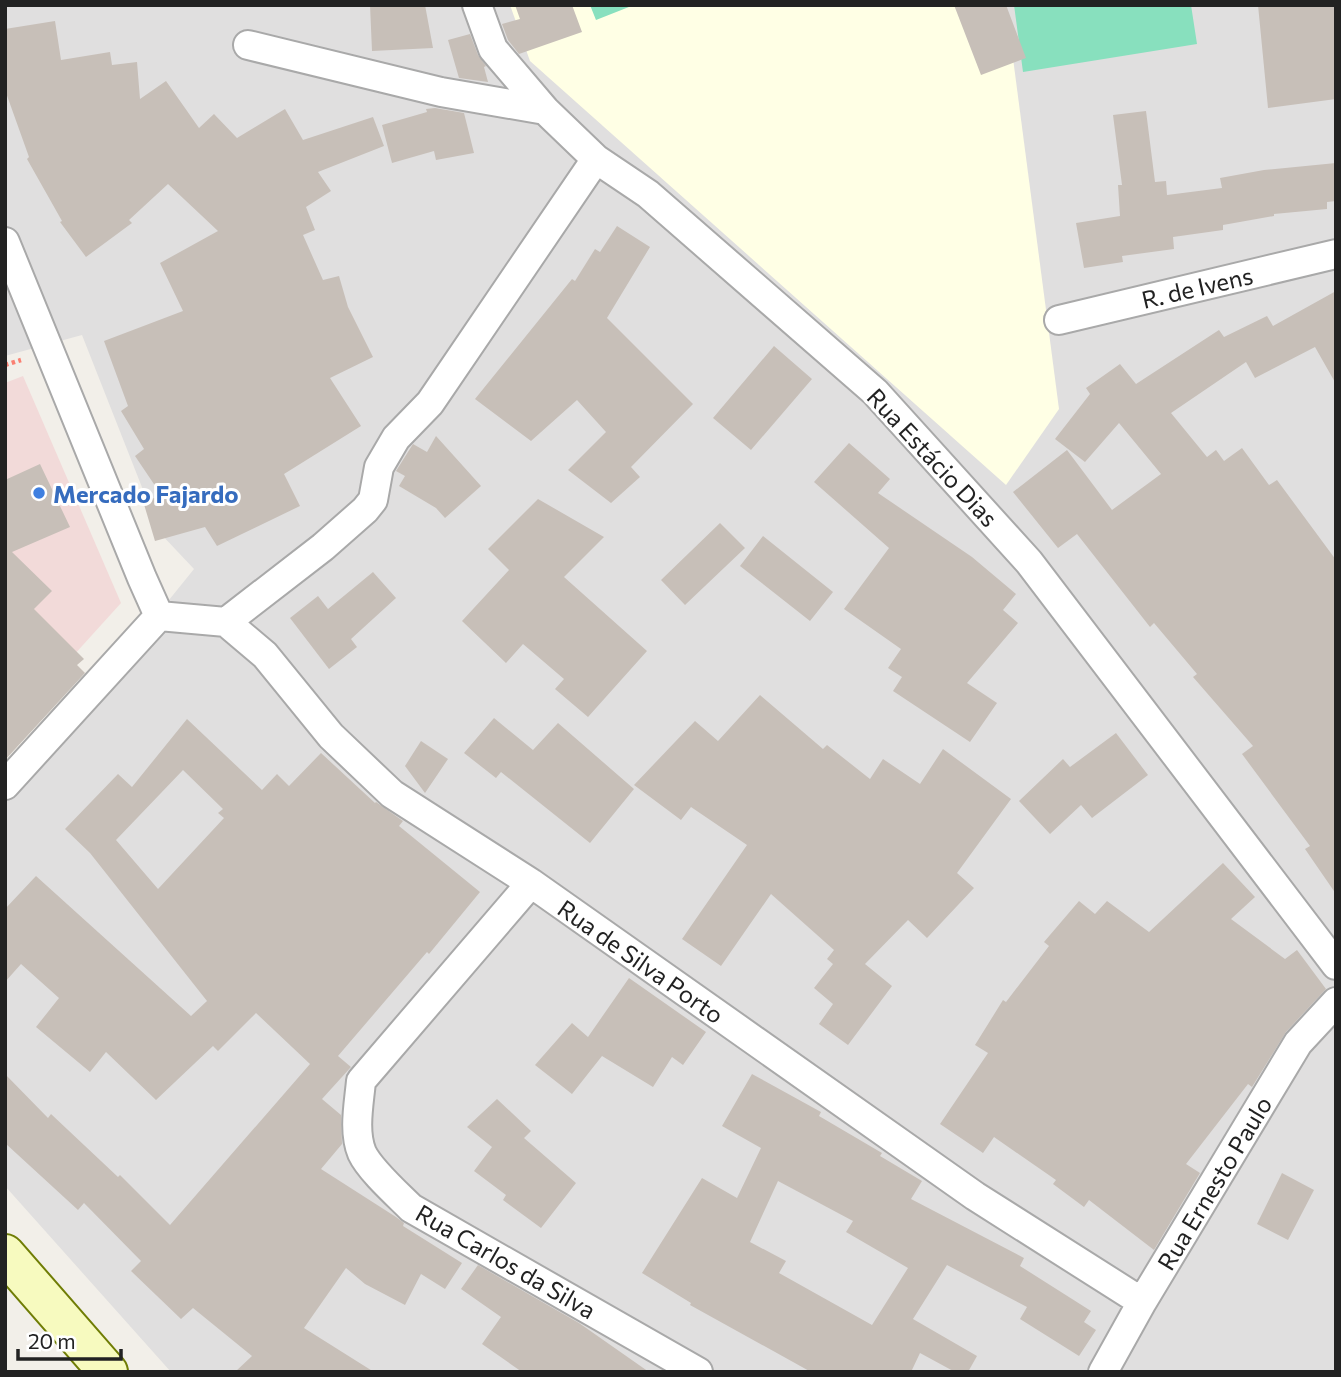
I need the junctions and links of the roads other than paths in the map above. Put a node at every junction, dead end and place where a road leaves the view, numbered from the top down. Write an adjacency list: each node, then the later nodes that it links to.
1 (477, 5): 3 (street, Rua Estácio Dias)
2 (248, 45): 3 (street)
3 (545, 110): 4 (street, Rua Estácio Dias)
4 (596, 159): 9 (street); 12 (street, Rua Estácio Dias)
5 (5, 242): 8 (street)
6 (1336, 254): 7 (street, R. de Ivens)
7 (1059, 320)
8 (159, 615): 9 (street); 10 (street)
9 (226, 622): 11 (street, Rua de Silva Porto)
10 (5, 785)
11 (531, 883): 15 (street, Rua de Silva Porto); 17 (street, Rua Carlos da Silva)
12 (1336, 965)
13 (1336, 1002): 15 (street, Rua Ernesto Paulo)
14 (5, 1254): 16 (main road)
15 (1142, 1302): 18 (street, Rua Ernesto Paulo)
16 (108, 1372)
17 (698, 1372)
18 (1103, 1372)

